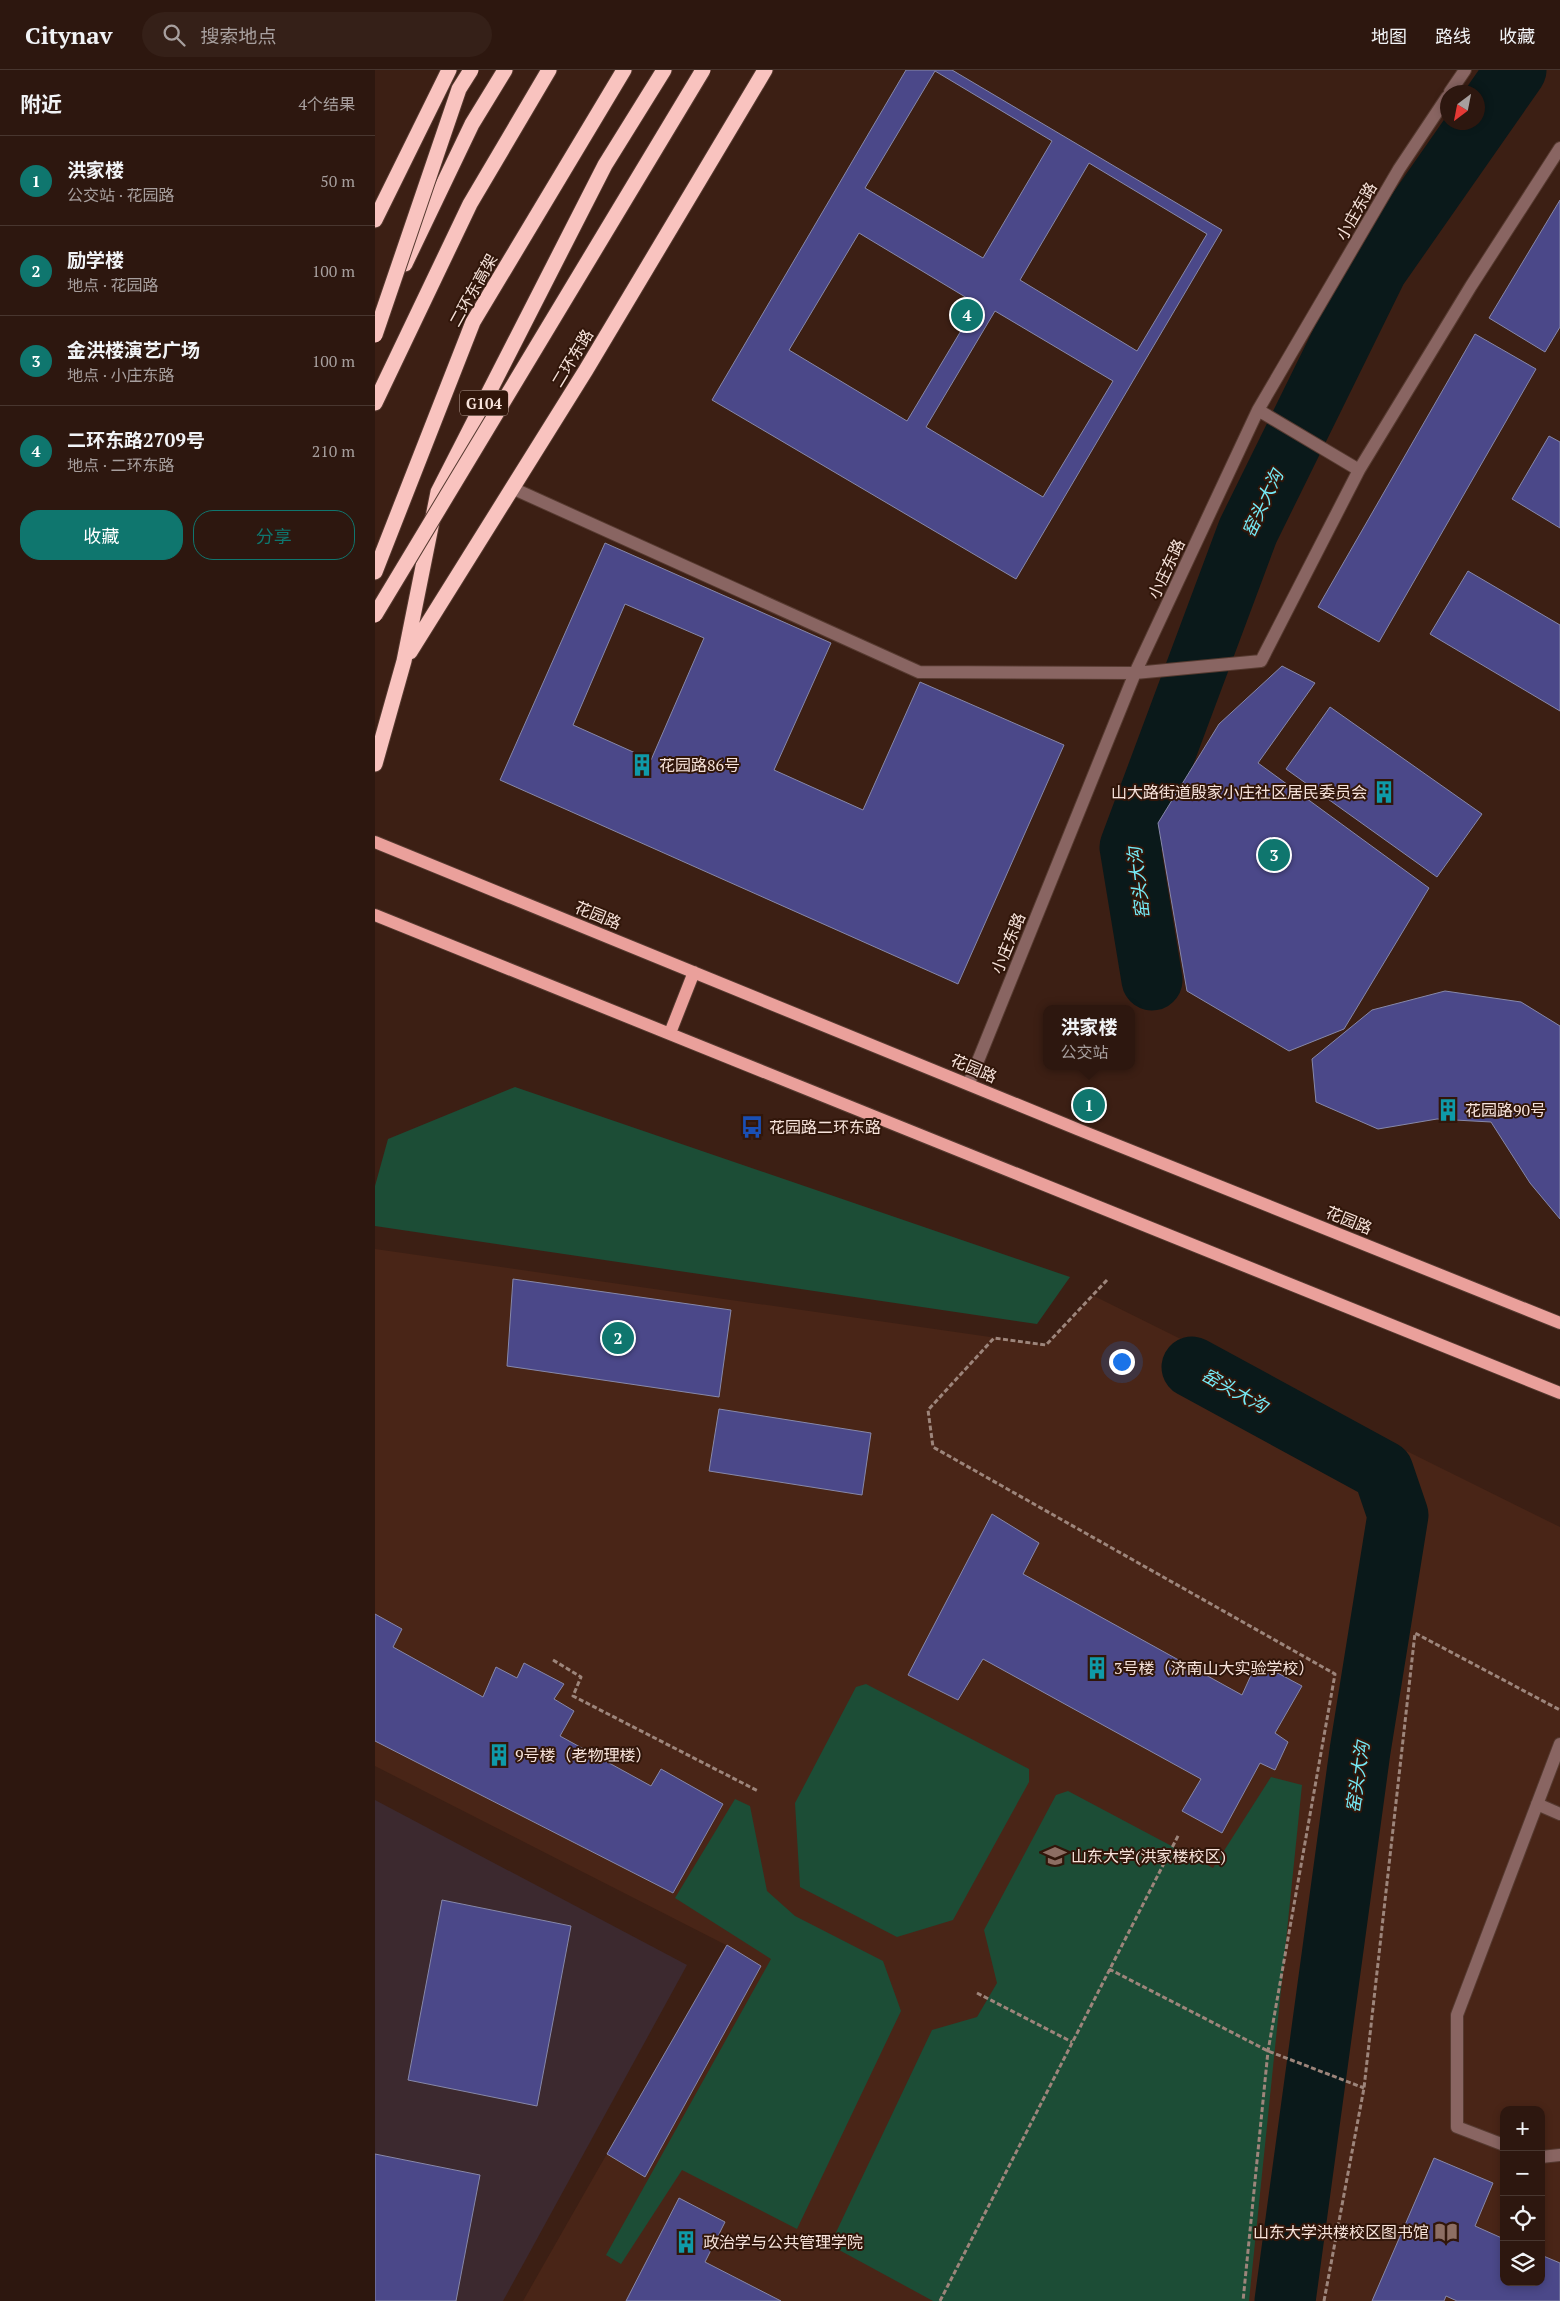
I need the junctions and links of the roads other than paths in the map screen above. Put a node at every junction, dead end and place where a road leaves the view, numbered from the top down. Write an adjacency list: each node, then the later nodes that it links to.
1 (449, 70): 13 (highway)
2 (471, 70): 15 (highway, bridge)
3 (505, 70): 14 (highway)
4 (549, 70): 16 (highway)
5 (624, 70): 20 (highway, 二环东高架)
6 (664, 70): 22 (highway, 二环东路 / G104)
7 (703, 70): 21 (highway, bridge)
8 (765, 70): 19 (highway, 二环东路)
9 (1465, 70): 10 (street)
10 (1455, 85)
11 (1440, 108): 17 (street, 小庄东路)
12 (1560, 148): 18 (street)
13 (375, 220)
14 (375, 326)
15 (375, 335)
16 (375, 403)
17 (1257, 410): 18 (street); 23 (street, 小庄东路)
18 (1359, 470): 23 (street)
19 (512, 488): 22 (highway, 二环东路); 23 (street)
20 (375, 572)
21 (375, 615)
22 (403, 661): 24 (highway, 二环东路 / G104)
23 (1135, 673): 29 (street, 小庄东路)
24 (375, 764)
25 (375, 842): 27 (main road, 花园路)
26 (375, 915): 28 (main road)
27 (694, 972): 28 (main road); 29 (main road, 花园路)
28 (670, 1033): 31 (main road)
29 (969, 1083): 30 (main road, 花园路)
30 (1560, 1323)
31 (1560, 1394)
32 (1560, 1744): 33 (street)
33 (1537, 1804): 34 (street); 35 (street)
34 (1560, 1814)
35 (1500, 2143)
36 (1560, 2155): 37 (street)
37 (1545, 2157)

